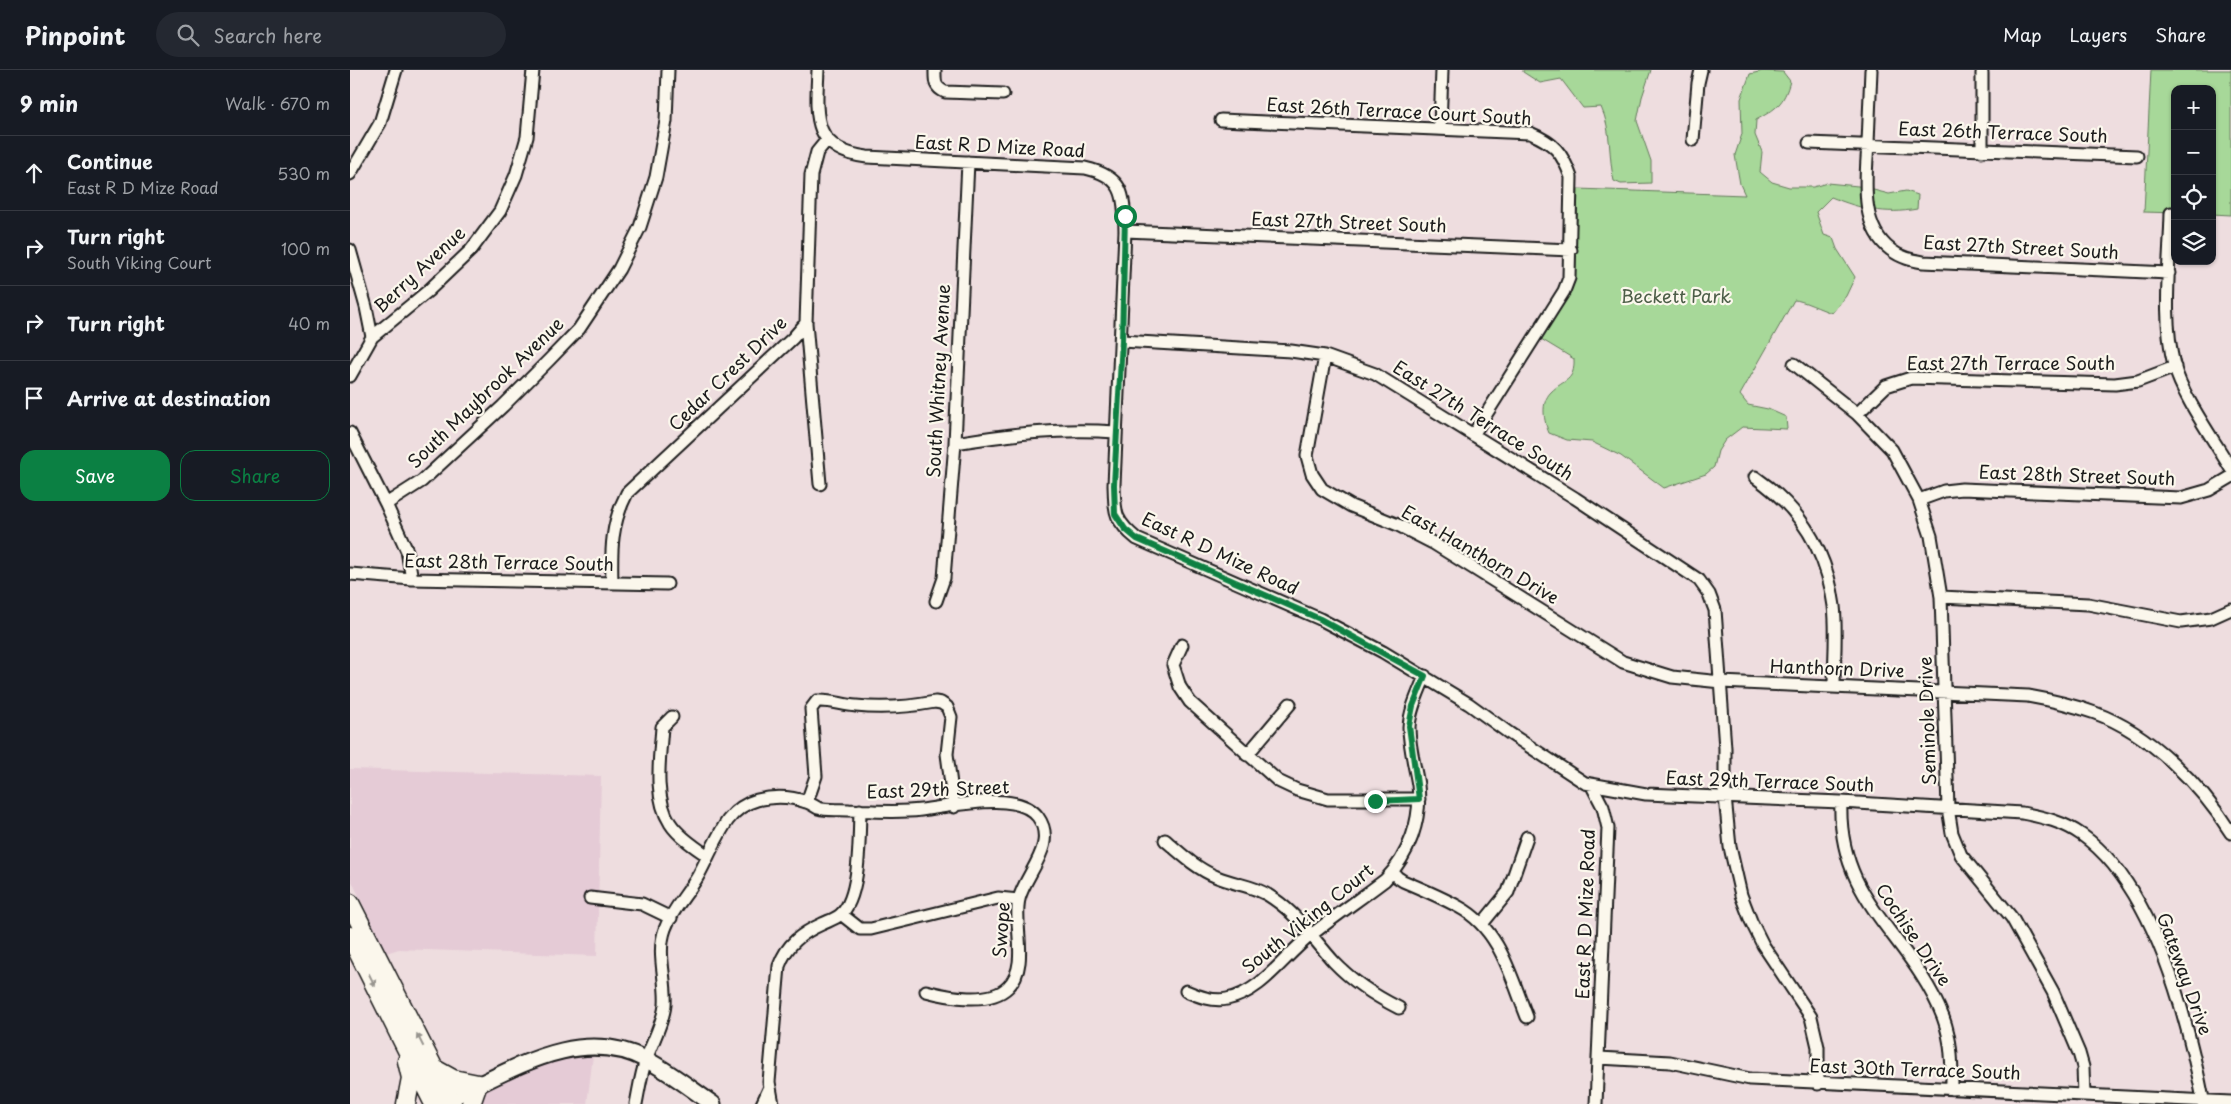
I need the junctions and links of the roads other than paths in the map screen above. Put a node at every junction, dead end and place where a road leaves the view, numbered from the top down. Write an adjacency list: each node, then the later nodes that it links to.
1 (396, 70): 20 (street)
2 (533, 70): 27 (street, Berry Avenue)
3 (668, 70): 43 (street, South Maybrook Avenue)
4 (818, 70): 14 (street)
5 (935, 70): 10 (street)
6 (1442, 70): 12 (street)
7 (1701, 70): 13 (street)
8 (1871, 70): 16 (street, East 27th Street South)
9 (1982, 73): 17 (street)
10 (1003, 94)
11 (1221, 120): 12 (street, East 26th Terrace Court South)
12 (1440, 128): 24 (street, East 26th Terrace Court South)
13 (1693, 140)
14 (826, 141): 19 (street, East R D Mize Road); 26 (street, Cedar Crest Drive)
15 (1809, 144): 16 (street, East 26th Terrace South)
16 (1868, 145): 17 (street, East 26th Terrace South); 25 (street, East 27th Street South)
17 (1982, 151): 18 (street, East 26th Terrace South)
18 (2137, 156)
19 (968, 162): 22 (street, East R D Mize Road); 37 (street, South Whitney Avenue)
20 (350, 174)
21 (2171, 213): 25 (street)
22 (1125, 231): 24 (street, East 27th Street South); 28 (street, East R D Mize Road)
23 (350, 250): 27 (street)
24 (1571, 250): 36 (street, East 26th Terrace Court South)
25 (2170, 273): 31 (street)
26 (806, 323): 41 (street); 46 (street, Cedar Crest Drive)
27 (372, 338): 32 (street, Berry Avenue)
28 (1122, 341): 29 (street, East 27th Terrace South); 34 (street, East R D Mize Road)
29 (1325, 356): 36 (street, East 27th Terrace South); 53 (street, East Hanthorn Drive)
30 (1794, 364): 33 (street, Seminole Drive)
31 (2174, 367): 33 (street, East 27th Terrace South); 38 (street)
32 (350, 376)
33 (1857, 414): 42 (street, Seminole Drive)
34 (1116, 432): 37 (street); 52 (street, East R D Mize Road)
35 (350, 433): 43 (street)
36 (1472, 435): 53 (street, East 27th Terrace South)
37 (955, 443): 49 (street, South Whitney Avenue)
38 (2231, 469)
39 (1755, 477): 54 (street)
40 (2231, 477): 42 (street, East 28th Street South)
41 (820, 484)
42 (1919, 500): 48 (street, Seminole Drive)
43 (386, 504): 45 (street)
44 (350, 574): 45 (street, East 28th Terrace South)
45 (412, 579): 46 (street, East 28th Terrace South)
46 (612, 583): 47 (street, East 28th Terrace South)
47 (667, 584)
48 (1941, 597): 50 (street); 55 (street, Seminole Drive)
49 (936, 600)
50 (2231, 609)
51 (1182, 645): 58 (street)
52 (1425, 676): 59 (street, East R D Mize Road); 61 (street, South Viking Court)
53 (1721, 682): 54 (street, Hanthorn Drive); 60 (street, East 27th Terrace South)
54 (1834, 686): 55 (street, Hanthorn Drive)
55 (1945, 691): 65 (street, Seminole Drive); 68 (street, Hanthorn Drive)
56 (1290, 704): 58 (street)
57 (672, 717): 71 (street)
58 (1248, 756): 61 (street)
59 (1591, 784): 60 (street, East 29th Terrace South); 86 (street, East R D Mize Road)
60 (1725, 797): 63 (street, East 29th Terrace South); 90 (street, East 27th Terrace South)
61 (1419, 799): 72 (street, South Viking Court)
62 (807, 802): 64 (street); 66 (street, East 29th Street); 71 (street)
63 (1841, 802): 65 (street, East 29th Terrace South); 92 (street, Cochise Drive)
64 (954, 807): 66 (street, East 29th Street); 67 (street, East 29th Street)
65 (1948, 808): 93 (street, Seminole Drive); 94 (street, Gateway Drive)
66 (860, 810): 76 (street)
67 (1038, 817): 74 (street, Swope)
68 (2231, 833)
69 (1527, 837): 78 (street)
70 (1165, 840): 79 (street)
71 (708, 856): 77 (street)
72 (1393, 872): 78 (street); 79 (street, South Viking Court)
73 (590, 898): 77 (street)
74 (1019, 900): 76 (street); 81 (street, Swope)
75 (350, 903): 88 (highway, one-way to 75)
76 (841, 914): 91 (street)
77 (671, 918): 87 (street)
78 (1482, 924): 84 (street)
79 (1312, 935): 82 (street, South Viking Court); 83 (street)
80 (350, 936): 85 (highway, one-way to 85)
81 (926, 991)
82 (1186, 991)
83 (1400, 1008)
84 (1527, 1017)
85 (399, 1034): 96 (highway); 97 (highway)
86 (1599, 1058): 90 (street, East 30th Terrace South); 103 (street, East R D Mize Road)
87 (646, 1059): 89 (main road); 99 (street); 100 (main road)
88 (435, 1069): 89 (highway); 96 (highway)
89 (478, 1084): 96 (main road); 98 (highway)
90 (1818, 1084): 92 (street, East 30th Terrace South)
91 (769, 1089): 101 (street); 102 (street)
92 (1952, 1089): 93 (street, East 30th Terrace South)
93 (2084, 1095): 94 (street, East 30th Terrace South)
94 (2204, 1102): 95 (street, East 30th Terrace South)
95 (2231, 1102)
96 (444, 1103)
97 (406, 1104)
98 (471, 1104)
99 (636, 1104)
100 (713, 1104)
101 (762, 1104)
102 (773, 1104)
103 (1596, 1104)

